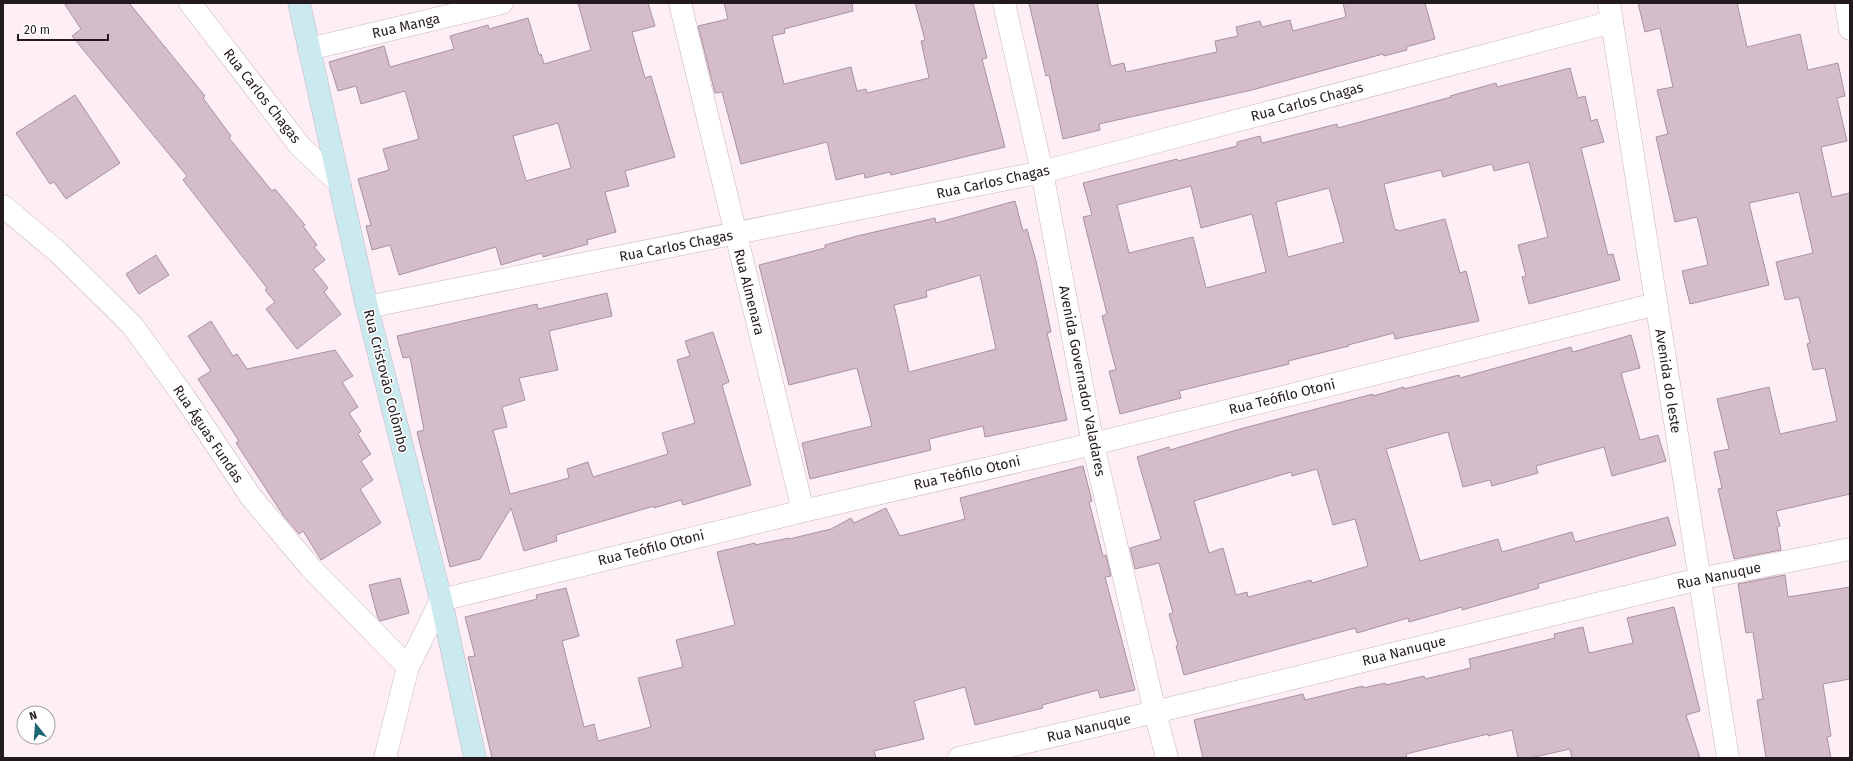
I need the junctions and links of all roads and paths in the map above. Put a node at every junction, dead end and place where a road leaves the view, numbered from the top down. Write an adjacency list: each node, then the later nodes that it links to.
1 (190, 3): 11 (street, Rua Carlos Chagas)
2 (299, 3): 9 (street, Rua Cristovão Colômbo)
3 (502, 3): 9 (street, Rua Manga)
4 (680, 3): 13 (street, Rua Almenara)
5 (1004, 3): 10 (street, Avenida Governador Valadares)
6 (1846, 3): 8 (street)
7 (1610, 13): 10 (street, Rua Carlos Chagas); 14 (street, Avenida do leste)
8 (1850, 29)
9 (309, 49): 11 (street, Rua Cristovão Colômbo)
10 (1042, 172): 13 (street, Rua Carlos Chagas); 16 (street, Avenida Governador Valadares)
11 (340, 184): 15 (street, Rua Cristovão Colômbo)
12 (3, 206): 21 (street, Rua Águas Fundas)
13 (734, 234): 15 (street, Rua Carlos Chagas); 17 (street, Rua Almenara)
14 (1656, 304): 16 (street, Rua Teófilo Otoni); 19 (street, Avenida do leste)
15 (367, 307): 20 (street, Rua Cristovão Colômbo)
16 (1093, 444): 17 (street, Rua Teófilo Otoni); 22 (street, Avenida Governador Valadares)
17 (803, 511): 20 (street, Rua Teófilo Otoni)
18 (1850, 549): 19 (street, Rua Nanuque)
19 (1699, 579): 22 (street, Rua Nanuque); 27 (street, Avenida do leste)
20 (441, 600): 21 (street); 24 (street, Rua Cristovão Colômbo)
21 (408, 667): 23 (street)
22 (1155, 712): 25 (street, Rua Nanuque); 26 (street, Avenida Governador Valadares)
23 (385, 758)
24 (475, 758)
25 (959, 758)
26 (1167, 758)
27 (1728, 758)

